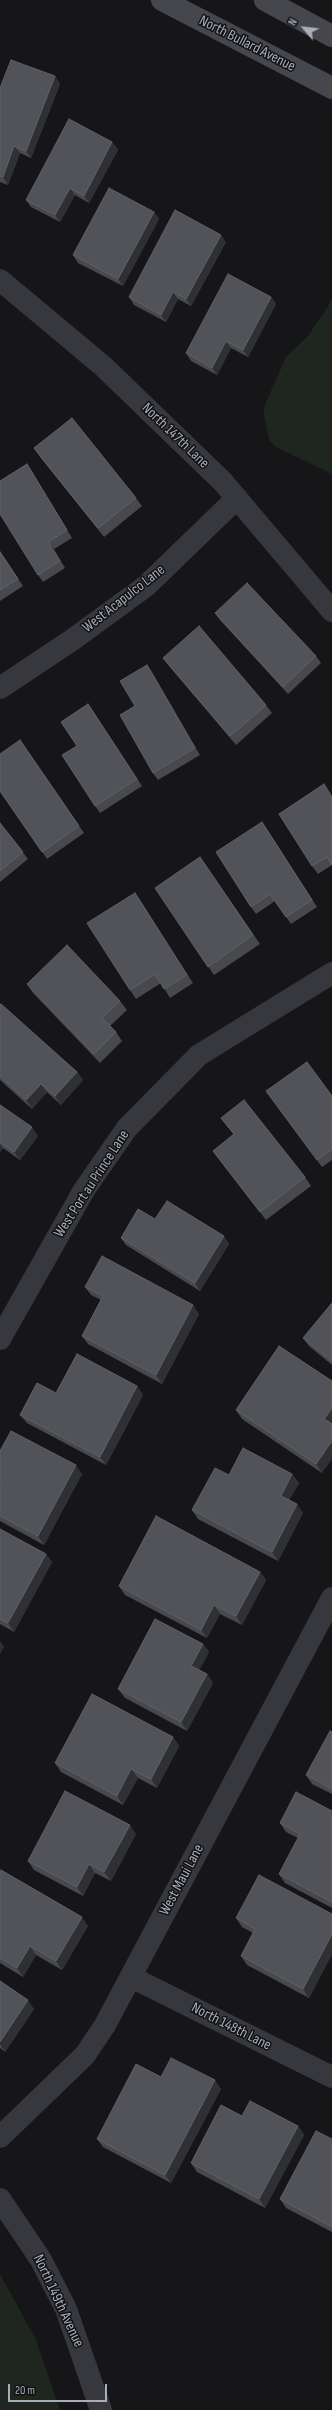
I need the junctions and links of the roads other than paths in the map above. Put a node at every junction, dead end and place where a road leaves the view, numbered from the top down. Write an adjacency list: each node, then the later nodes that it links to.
1 (162, 0): 4 (main road, North Bullard Avenue)
2 (264, 0): 3 (main road)
3 (332, 36)
4 (332, 88)
5 (0, 280): 6 (street, North 147th Lane)
6 (237, 498): 7 (street, North 147th Lane); 8 (street, West Acapulco Lane)
7 (332, 611)
8 (0, 688)
9 (332, 973): 10 (street, West Port au Prince Lane)
10 (0, 1339)
11 (332, 1598): 12 (street, West Maui Lane)
12 (131, 1977): 13 (street, North 148th Lane); 14 (street, West Maui Lane)
13 (332, 2077)
14 (0, 2137)
15 (0, 2199): 16 (street, North 149th Avenue)
16 (102, 2410)

